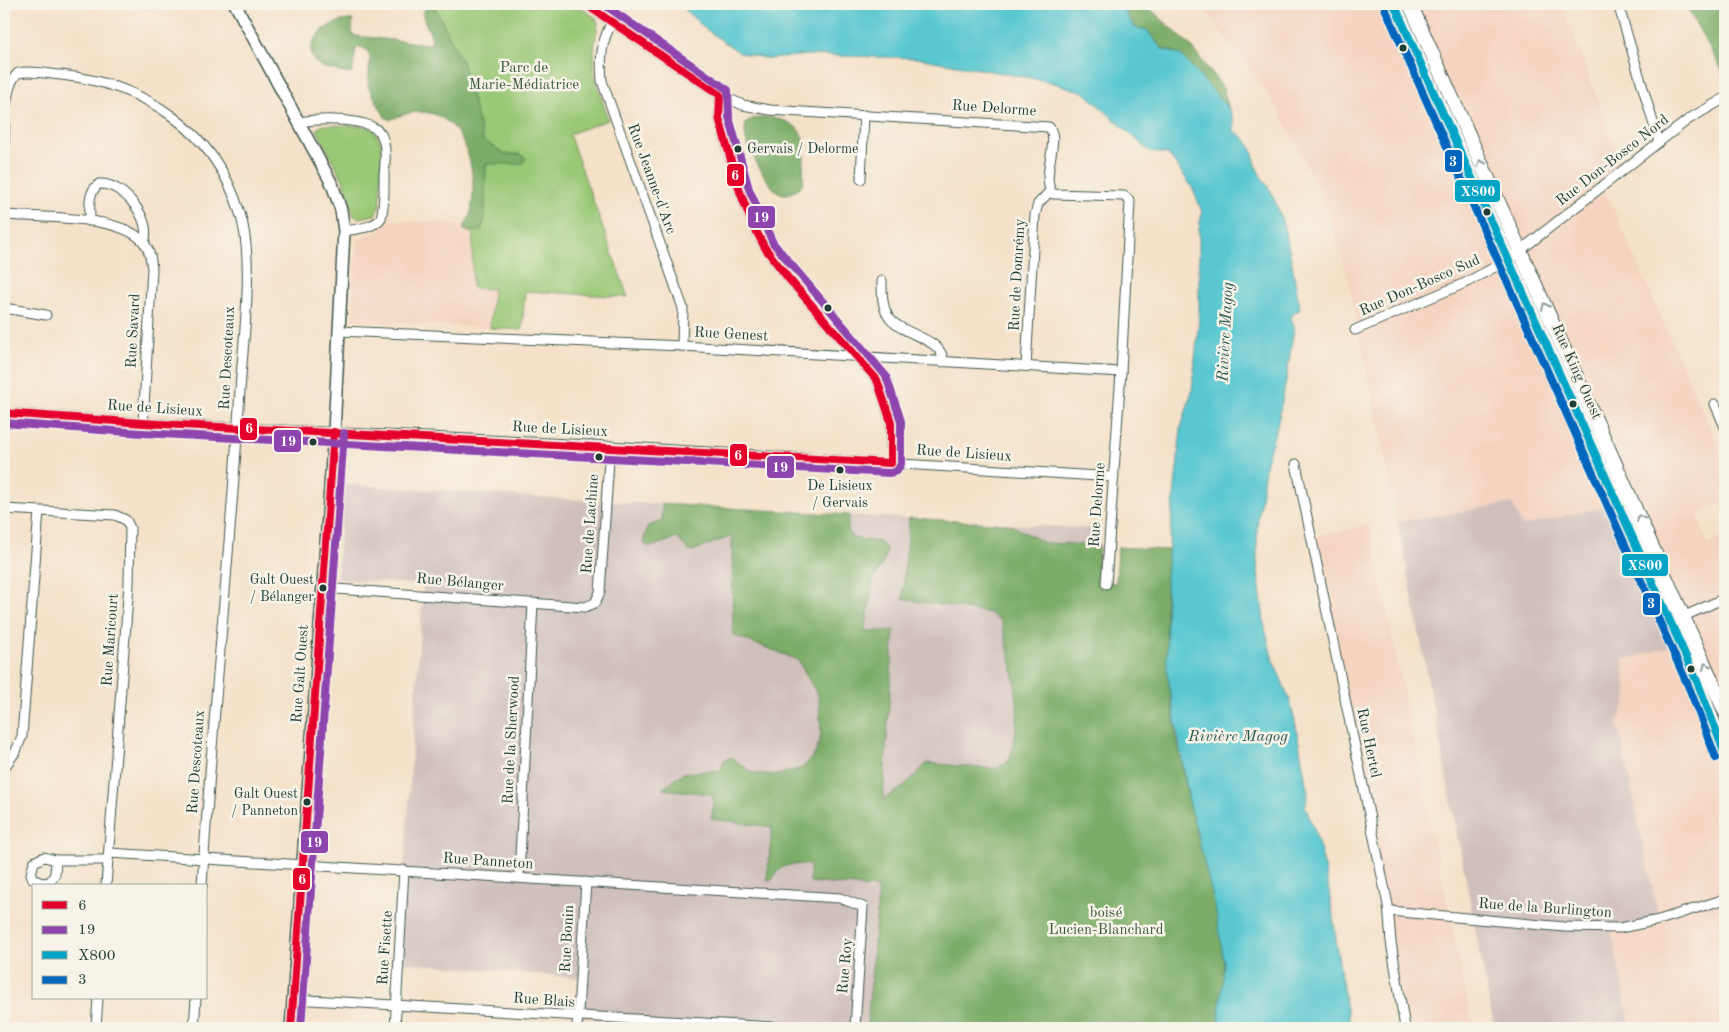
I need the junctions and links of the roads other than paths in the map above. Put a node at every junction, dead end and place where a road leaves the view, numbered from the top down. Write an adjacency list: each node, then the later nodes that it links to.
1 (235, 4): 10 (street, Rue Galt Ouest)
2 (585, 4): 6 (street, Rue Delorme)
3 (1394, 4): 20 (main road, Rue King Ouest)
4 (1410, 4): 19 (main road, Rue King Ouest, one-way to 4)
5 (1618, 4): 11 (street)
6 (612, 22): 7 (street, Rue Delorme); 26 (street, Rue Jeanne-d'Arc)
7 (720, 95): 9 (street, Rue Delorme); 27 (street)
8 (1725, 98): 11 (street, Rue Don-Bosco Nord)
9 (864, 115): 13 (street); 14 (street, Rue Delorme)
10 (298, 122): 17 (street, Rue Galt Ouest); 17 (street)
11 (1659, 142): 19 (street, Rue Don-Bosco Nord)
12 (4, 168): 35 (street, Rue Descoteaux)
13 (861, 179)
14 (1050, 191): 29 (street, Rue de Domrémy); 30 (street, Rue Delorme)
15 (4, 215): 16 (street)
16 (90, 221): 18 (street); 18 (street, Rue Savard)
17 (344, 231): 25 (street, Rue Galt Ouest)
18 (144, 242): 33 (street, Rue Savard)
19 (1520, 250): 20 (street, Rue Don-Bosco Sud); 48 (main road, Rue King Ouest, one-way to 19)
20 (1508, 260): 24 (street, Rue Don-Bosco Sud); 49 (main road, Rue King Ouest)
21 (882, 281): 28 (street)
22 (4, 308): 23 (street)
23 (46, 315)
24 (1355, 330)
25 (340, 331): 26 (street, Rue Genest); 36 (street, Rue Galt Ouest)
26 (682, 346): 27 (street, Rue Genest)
27 (858, 357): 28 (street, Rue Genest); 38 (street)
28 (942, 362): 29 (street, Rue Genest)
29 (1026, 366): 30 (street, Rue Genest)
30 (1121, 372): 40 (street, Rue Delorme)
31 (1715, 404): 34 (street)
32 (4, 413): 33 (street, Rue de Lisieux)
33 (143, 423): 35 (street, Rue de Lisieux)
34 (1725, 427)
35 (237, 428): 36 (street, Rue de Lisieux); 54 (street, Rue Descoteaux)
36 (334, 432): 37 (street, Rue de Lisieux); 44 (street, Rue Galt Ouest)
37 (610, 446): 38 (street, Rue de Lisieux); 47 (street, Rue de Lachine)
38 (891, 463): 40 (street, Rue de Lisieux)
39 (1296, 464): 64 (street, Rue Hertel)
40 (1114, 477): 43 (street, Rue Delorme)
41 (4, 509): 42 (street, Rue Maricourt)
42 (38, 511): 52 (street); 53 (street, Rue Maricourt)
43 (1106, 584)
44 (322, 588): 46 (street, Rue Bélanger); 56 (street, Rue Galt Ouest)
45 (1725, 598): 48 (street)
46 (533, 603): 47 (street, Rue Bélanger); 58 (street, Rue de la Sherwood)
47 (595, 603)
48 (1684, 616): 49 (street); 50 (main road, Rue King Ouest, one-way to 48)
49 (1670, 622): 51 (main road, Rue King Ouest)
50 (1725, 711)
51 (1725, 754)
52 (4, 768)
53 (108, 857): 54 (street, Rue Panneton); 55 (street, Rue Panneton); 60 (street, Rue Maricourt)
54 (204, 857): 56 (street, Rue Panneton); 61 (street, Rue Descoteaux)
55 (56, 860)
56 (303, 864): 57 (street, Rue Panneton); 65 (street, Rue Galt Ouest)
57 (404, 870): 58 (street, Rue Panneton); 68 (street, Rue Fisette)
58 (519, 877): 59 (street, Rue Panneton)
59 (586, 882): 63 (street, Rue Panneton); 69 (street, Rue Bonin)
60 (106, 884)
61 (202, 884)
62 (1725, 899): 64 (street, Rue de la Burlington)
63 (863, 906): 76 (street, Rue Roy)
64 (1390, 911): 77 (street, Rue Hertel)
65 (293, 999): 68 (street, Rue Blais); 72 (street, Rue Galt Ouest)
66 (98, 1000): 70 (street)
67 (196, 1000): 71 (street)
68 (396, 1004): 69 (street, Rue Blais); 73 (street, Rue Fisette)
69 (577, 1017): 74 (street, Rue Bonin); 75 (street, Rue Blais)
70 (96, 1028)
71 (194, 1028)
72 (291, 1028)
73 (395, 1028)
74 (578, 1028)
75 (792, 1028)
76 (855, 1028)
77 (1405, 1028)

